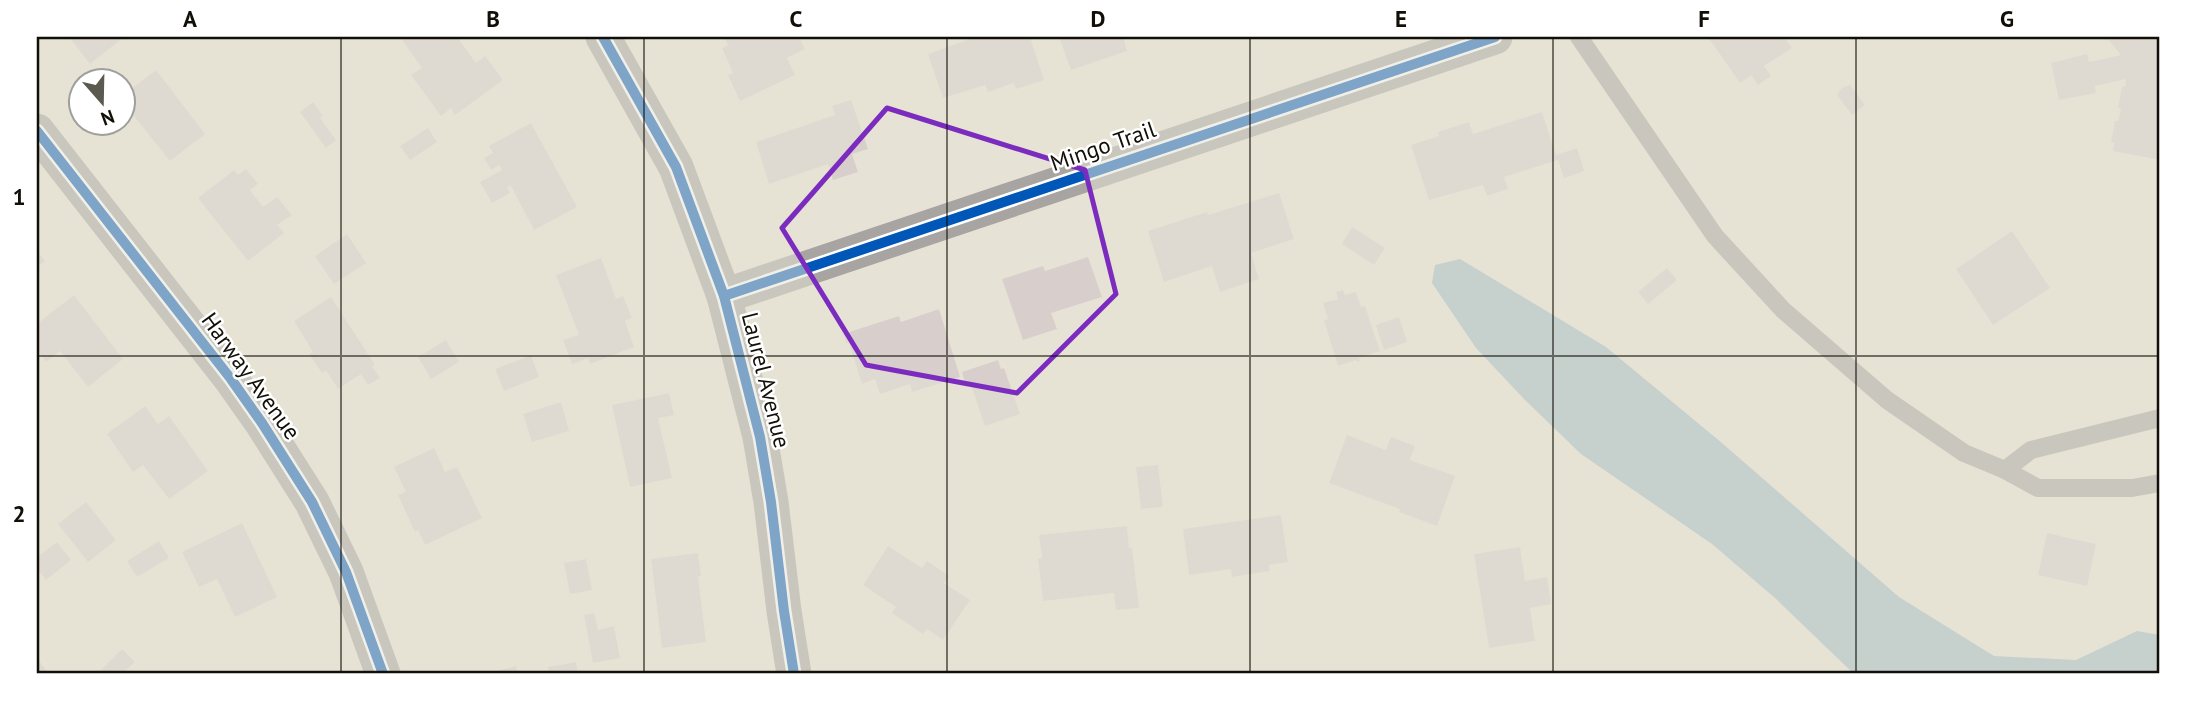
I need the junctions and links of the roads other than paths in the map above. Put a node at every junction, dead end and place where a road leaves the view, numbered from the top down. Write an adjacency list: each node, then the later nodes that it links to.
1 (603, 37): 5 (street, Laurel Avenue)
2 (1495, 37): 5 (street, Mingo Trail)
3 (1579, 37): 7 (lane)
4 (37, 131): 9 (street, Harway Avenue)
5 (724, 296): 10 (street, Laurel Avenue)
6 (2160, 418): 7 (lane)
7 (2005, 470): 8 (lane)
8 (2160, 484)
9 (383, 674)
10 (794, 674)

